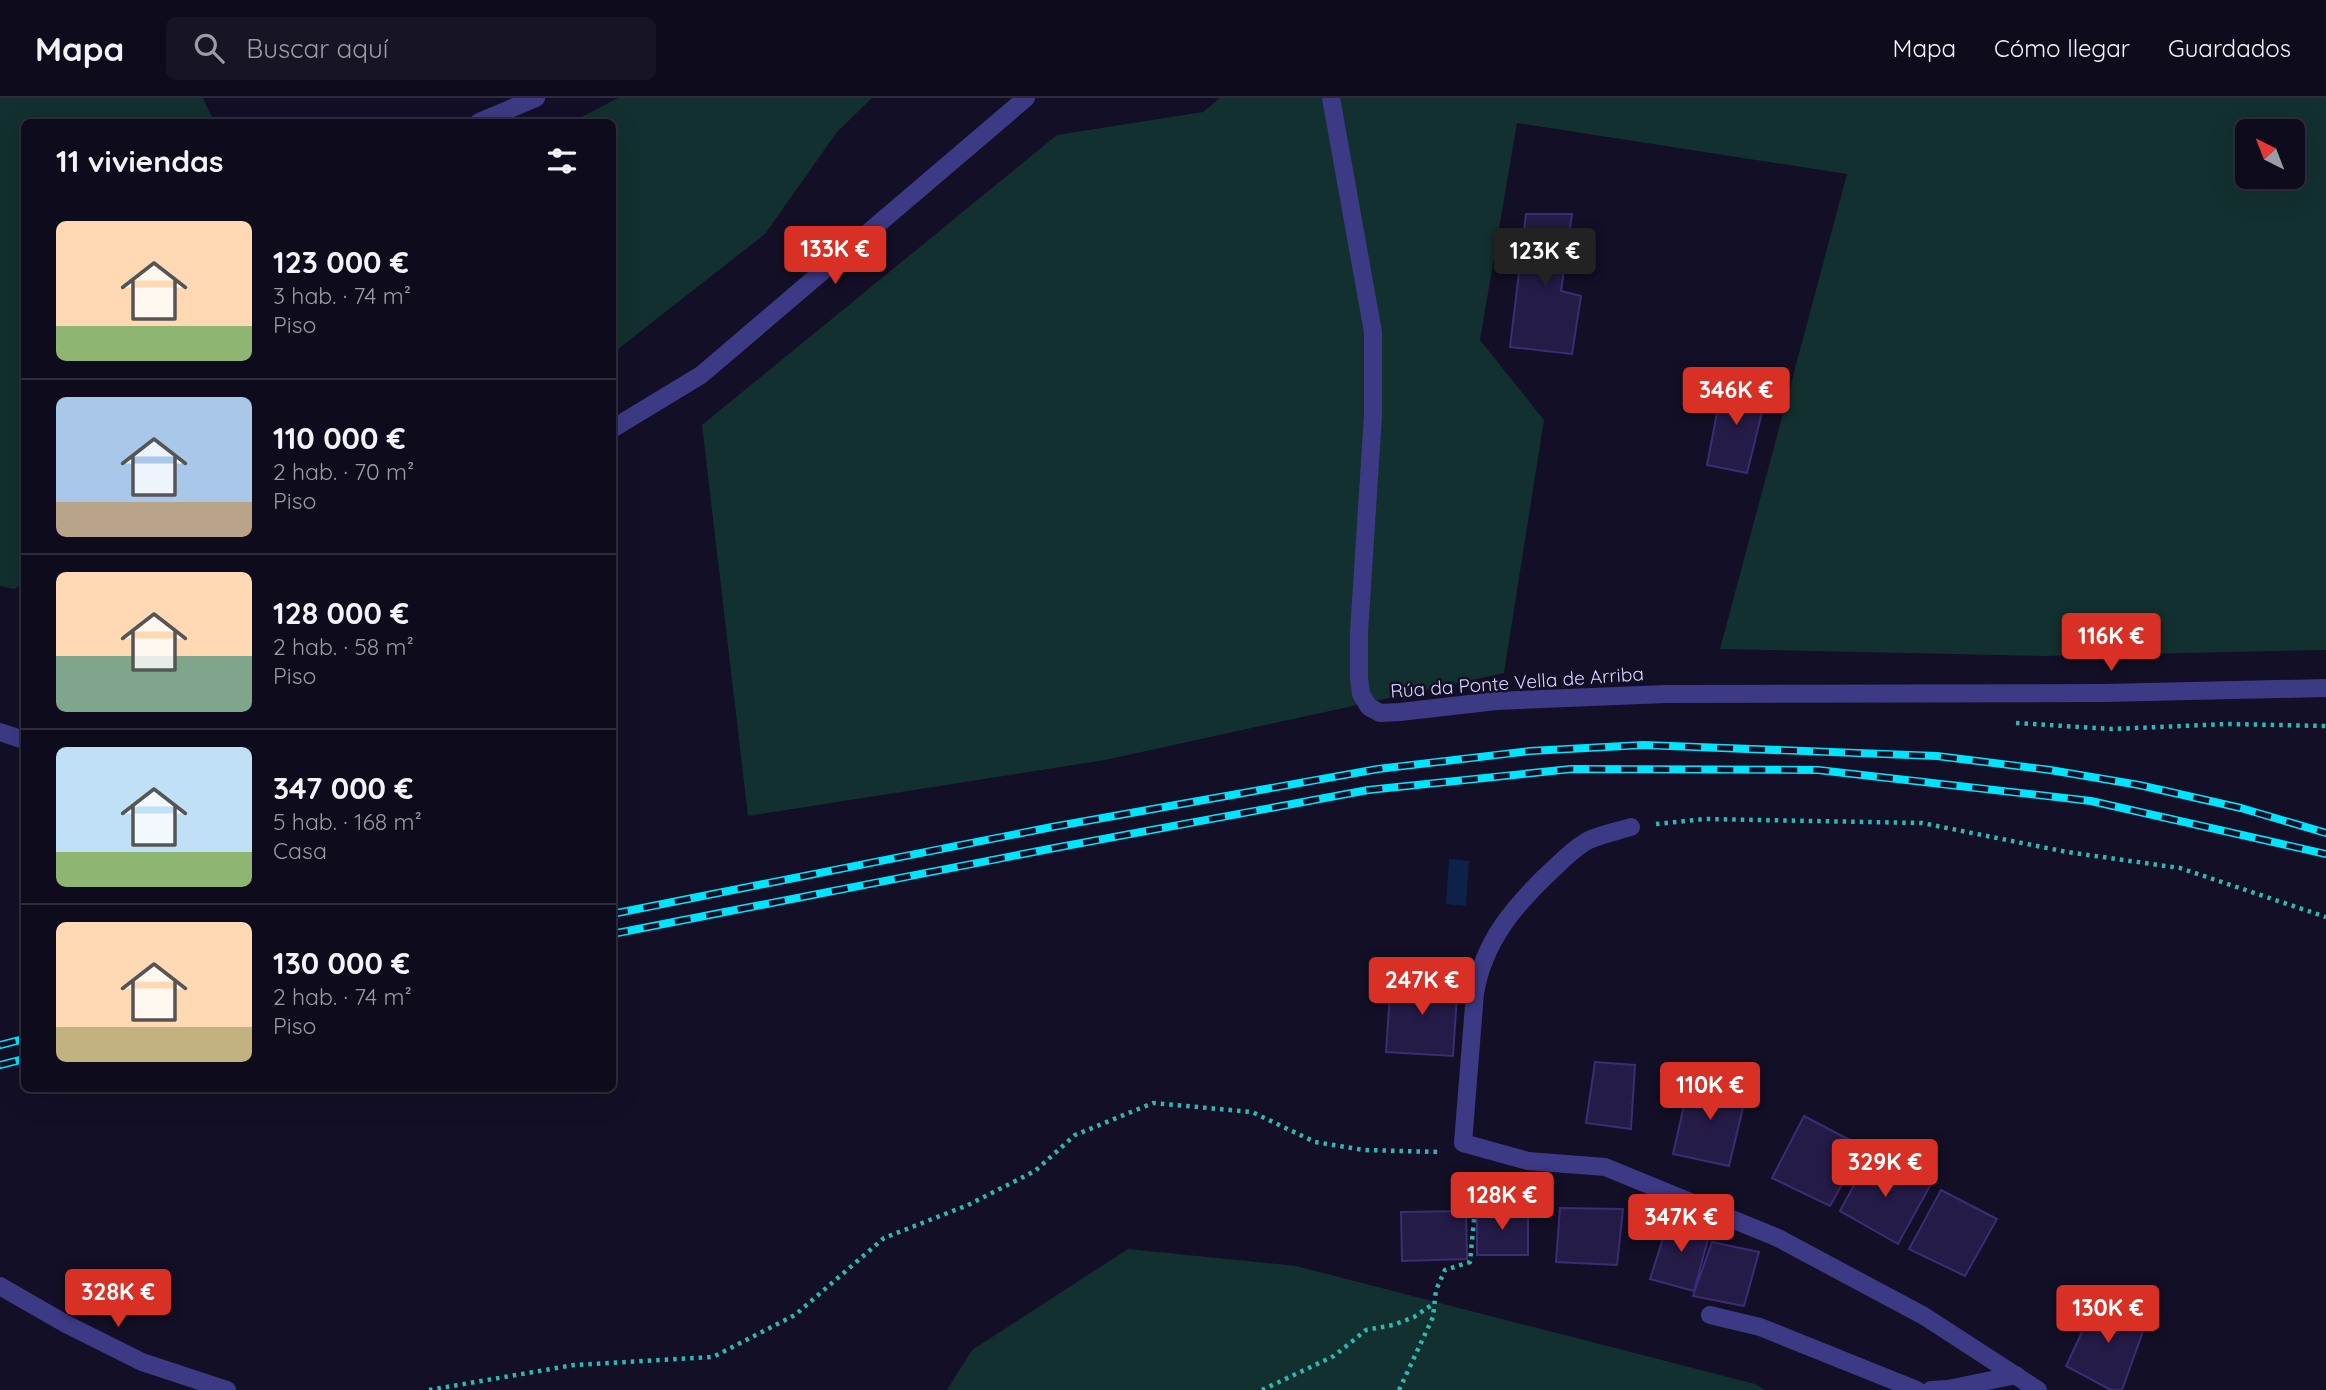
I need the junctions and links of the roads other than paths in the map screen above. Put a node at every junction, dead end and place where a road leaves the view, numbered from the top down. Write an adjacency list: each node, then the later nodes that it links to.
1 (536, 98): 4 (street)
2 (1026, 98): 5 (street)
3 (1332, 98): 6 (street, Rúa da Ponte Vella de Arriba)
4 (486, 119)
5 (616, 427)
6 (2326, 688)
7 (0, 719): 8 (street)
8 (14, 737)
9 (1631, 827): 12 (street)
10 (0, 1286): 13 (street)
11 (1710, 1315): 14 (street)
12 (2016, 1375): 15 (street); 16 (street)
13 (227, 1390)
14 (1917, 1390)
15 (1931, 1390)
16 (2038, 1390)

